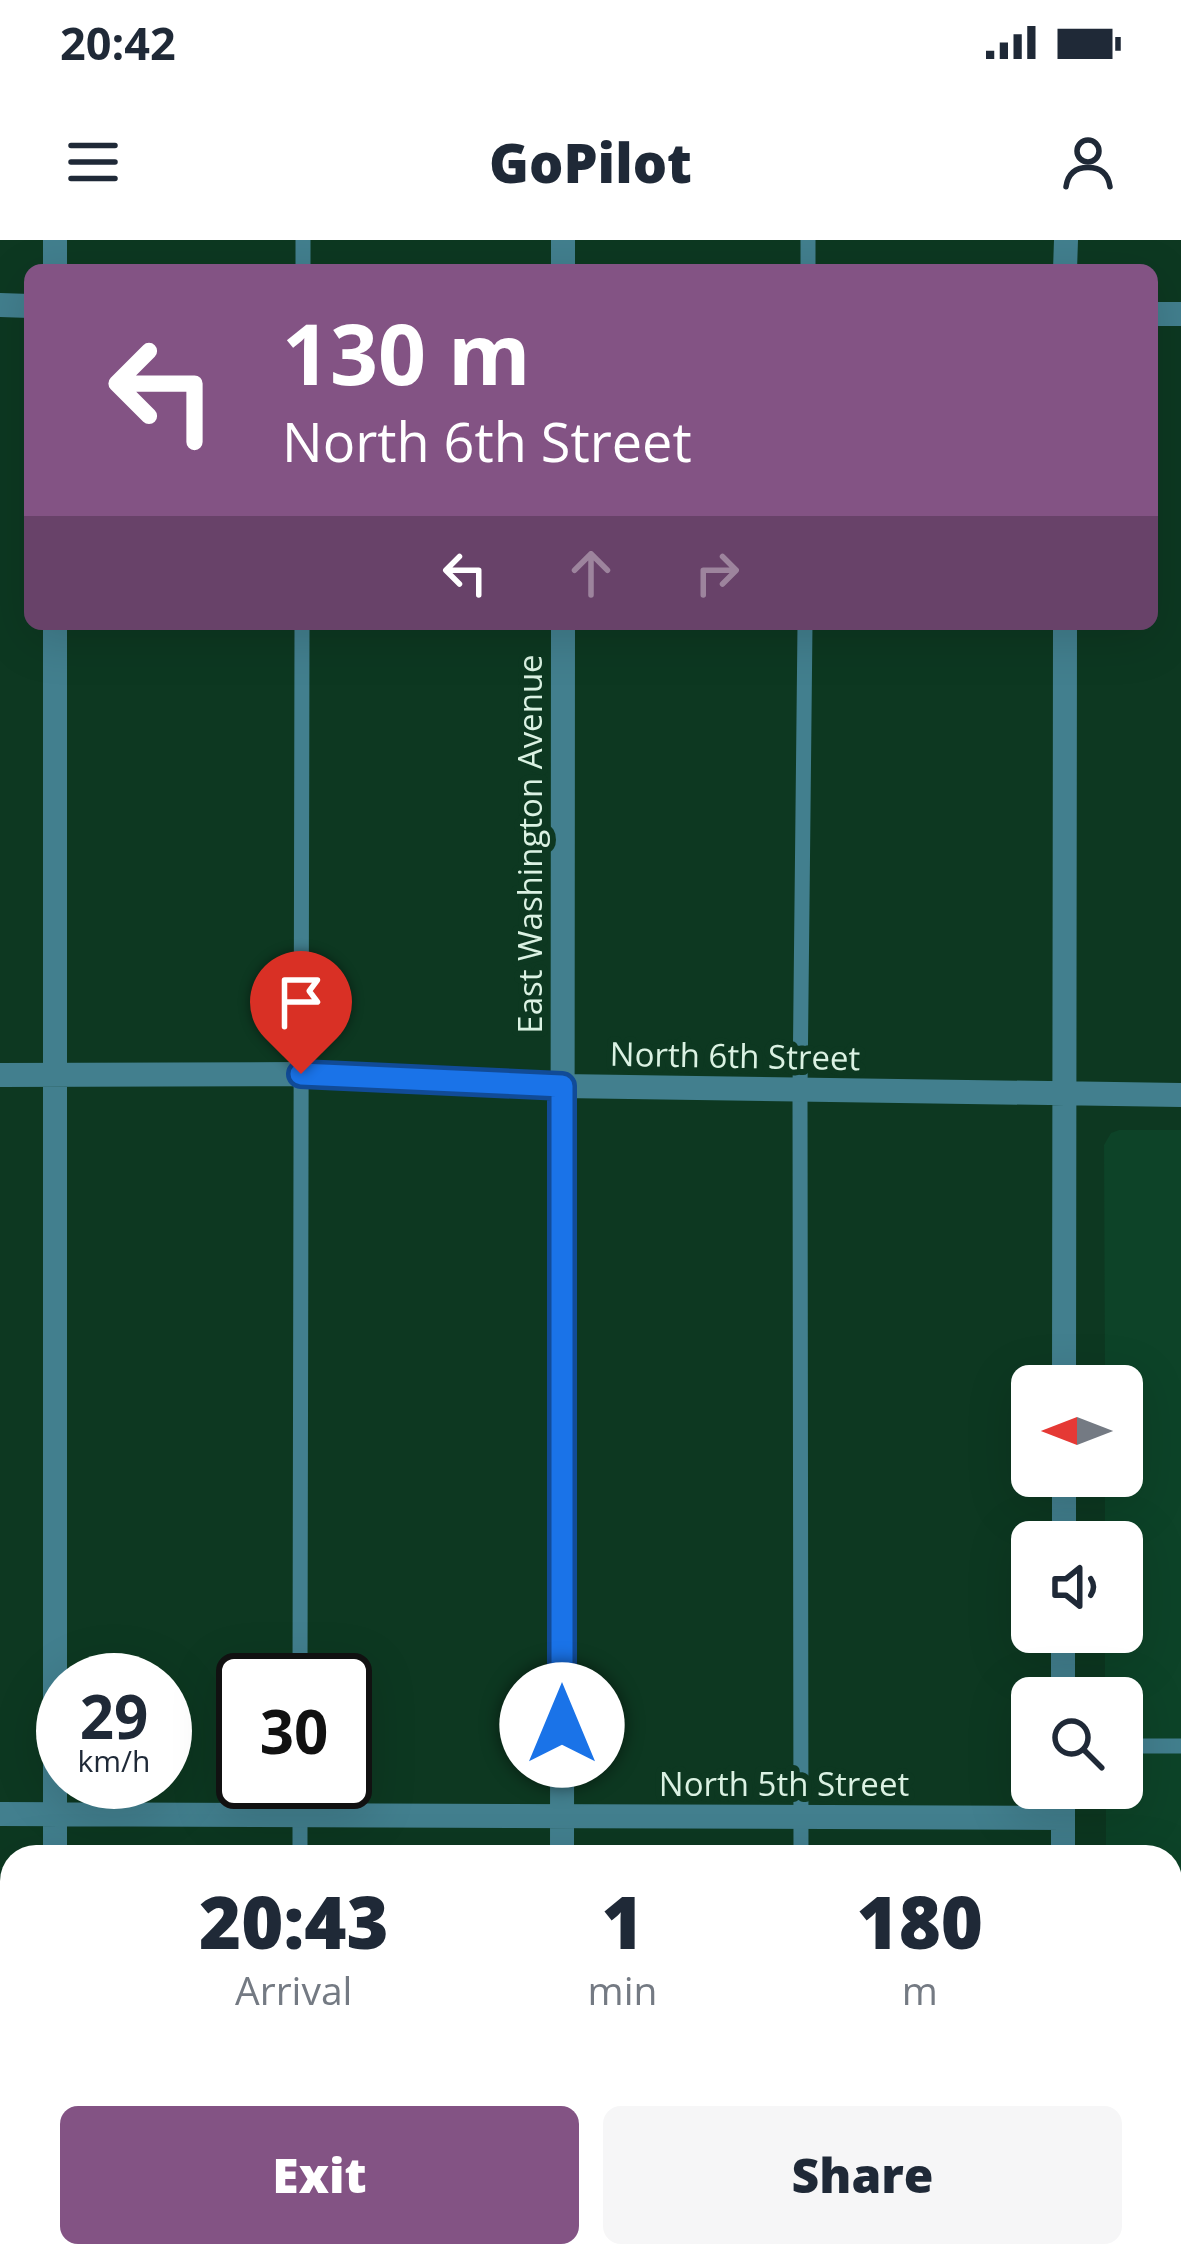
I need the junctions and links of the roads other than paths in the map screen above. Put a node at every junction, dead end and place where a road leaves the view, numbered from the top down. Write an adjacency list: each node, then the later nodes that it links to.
1 (55, 630): 8 (street)
2 (302, 630): 6 (lane)
3 (563, 630): 9 (street, East Washington Avenue)
4 (805, 630): 10 (lane)
5 (1065, 630): 11 (street)
6 (301, 1074): 8 (street, North 6th Street); 9 (street, North 6th Street); 14 (lane)
7 (0, 1075): 8 (street, North 6th Street)
8 (55, 1076): 20 (street)
9 (562, 1086): 10 (street, North 6th Street); 22 (street, East Washington Avenue)
10 (800, 1091): 11 (street, North 6th Street); 23 (lane)
11 (1064, 1093): 12 (street, North 6th Street); 13 (street)
12 (1181, 1094)
13 (1064, 1365)
14 (300, 1653)
15 (1143, 1746): 16 (lane)
16 (1181, 1746)
17 (300, 1809): 21 (lane)
18 (1063, 1809): 24 (street)
19 (0, 1814): 20 (street, North 5th Street)
20 (55, 1814): 21 (street, North 5th Street); 25 (street)
21 (300, 1815): 22 (street, North 5th Street); 26 (lane)
22 (562, 1816): 23 (street, North 5th Street); 27 (street, East Washington Avenue)
23 (802, 1817): 24 (street, North 5th Street); 28 (lane)
24 (1063, 1818): 29 (street)
25 (55, 1845)
26 (300, 1845)
27 (562, 1845)
28 (801, 1845)
29 (1063, 1845)

